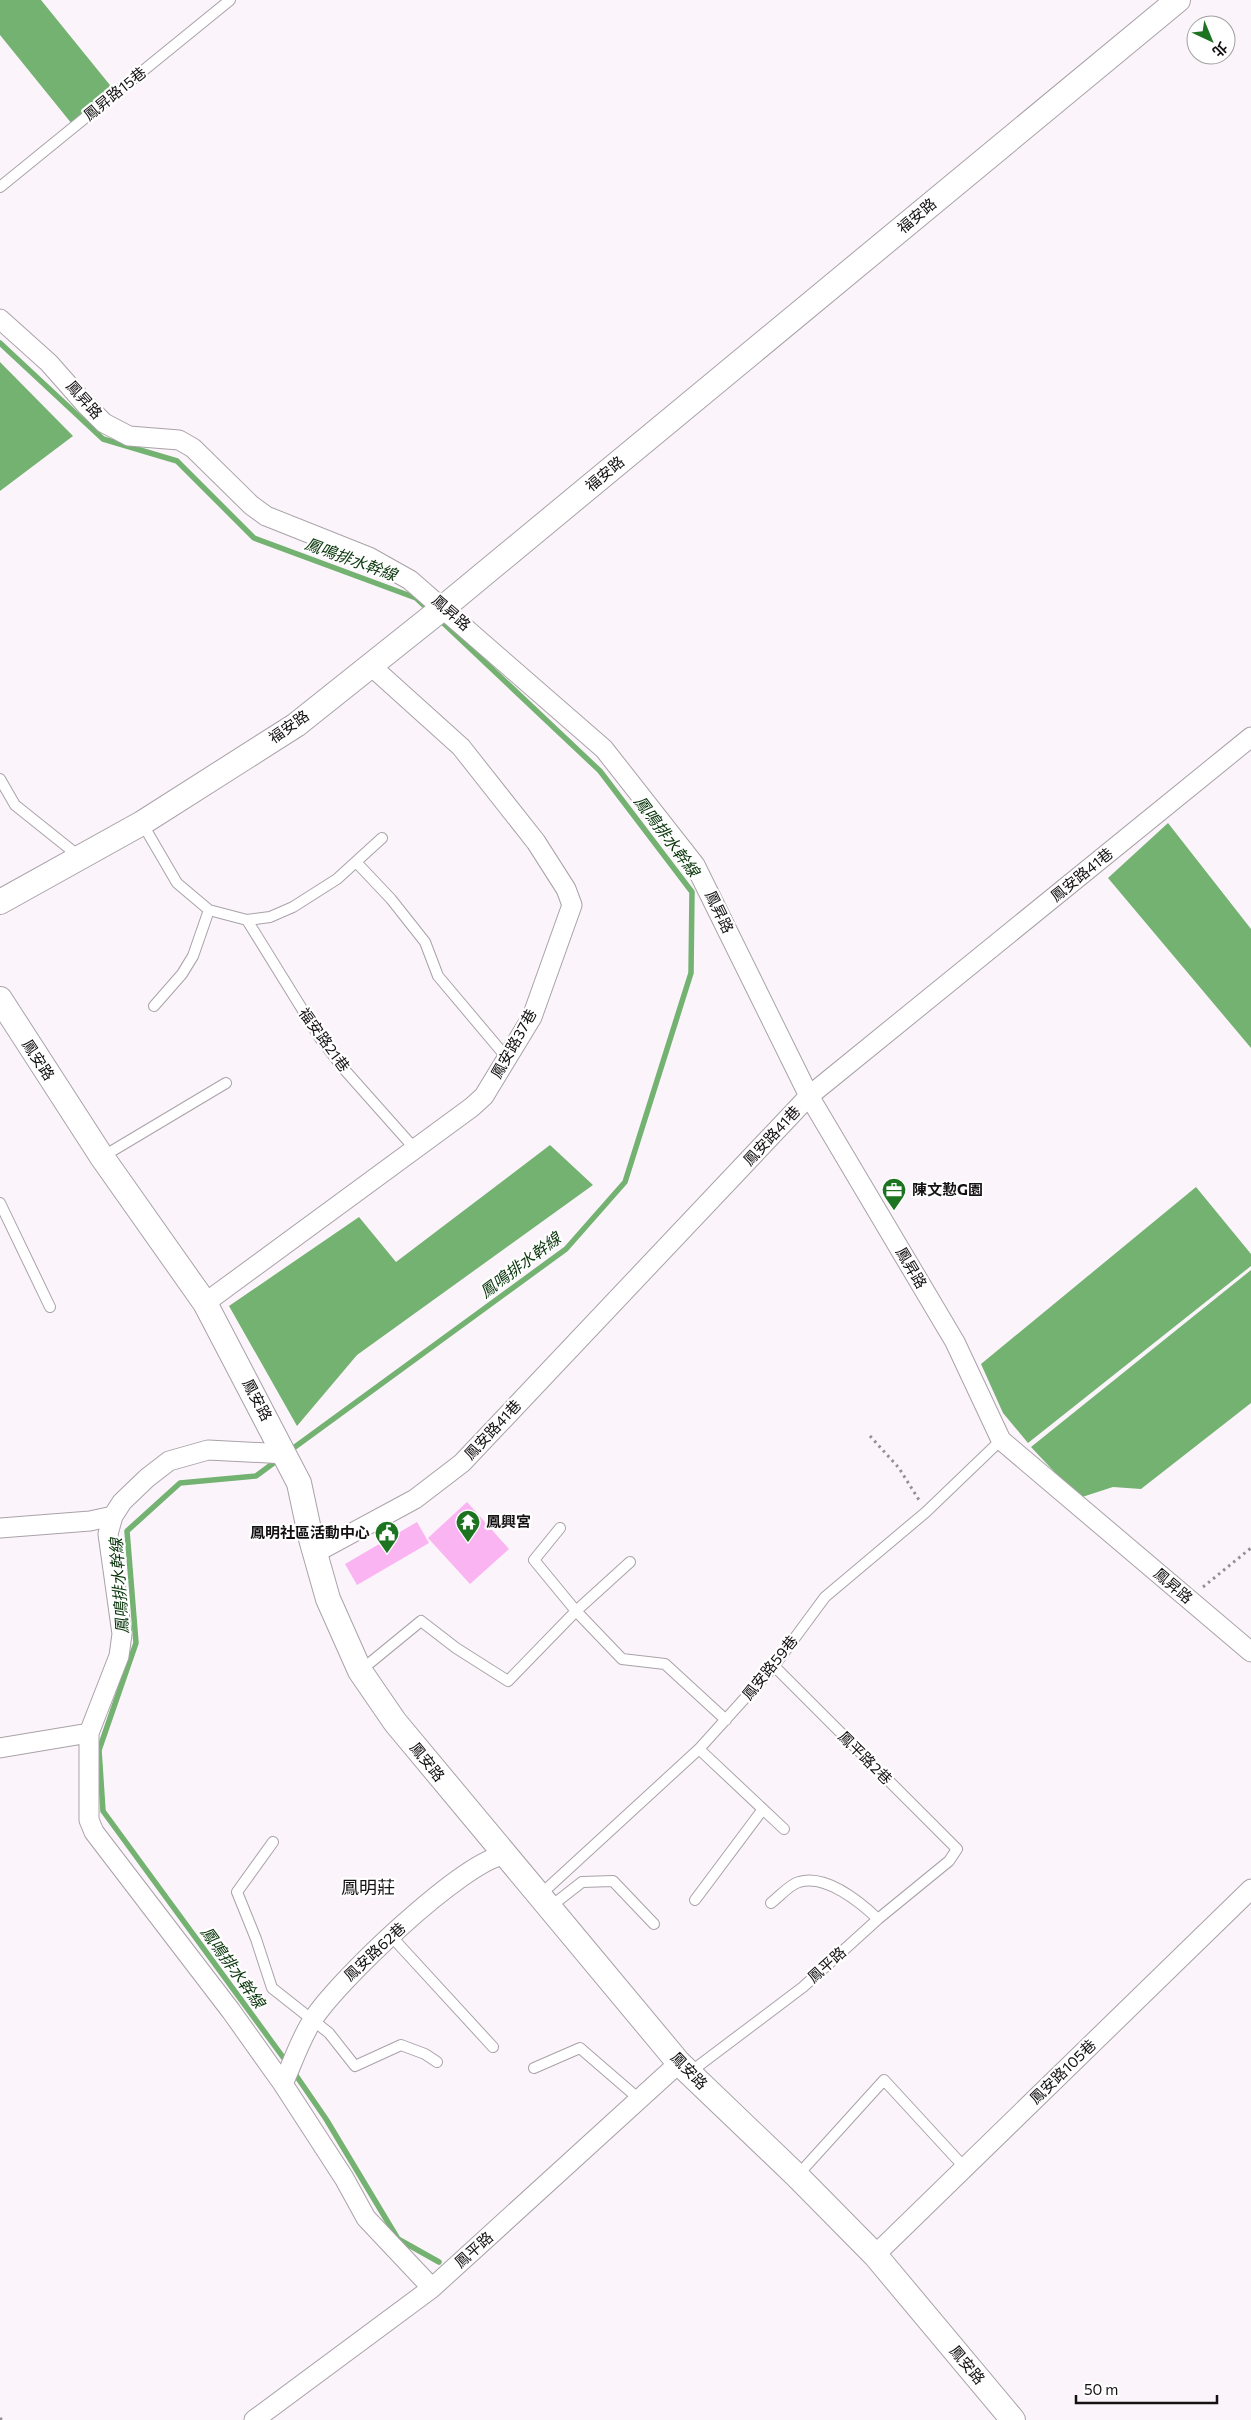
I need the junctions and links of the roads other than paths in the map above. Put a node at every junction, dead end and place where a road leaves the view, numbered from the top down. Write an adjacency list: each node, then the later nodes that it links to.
1 (230, 0): 3 (lane, 鳳昇路15巷)
2 (1178, 0): 5 (street, 福安路)
3 (0, 187)
4 (0, 319): 5 (street, 鳳昇路)
5 (444, 607): 6 (street, 福安路); 20 (street, 鳳昇路)
6 (370, 664): 9 (street, 福安路); 18 (street, 鳳安路37巷)
7 (1251, 737): 20 (street, 鳳安路41巷)
8 (0, 779): 11 (lane)
9 (142, 823): 11 (street, 福安路); 14 (lane)
10 (382, 838): 12 (lane)
11 (81, 858): 13 (street, 福安路)
12 (356, 862): 15 (lane); 18 (lane)
13 (0, 902)
14 (209, 910): 15 (lane); 17 (lane)
15 (247, 920): 21 (lane, 福安路21巷)
16 (0, 999): 22 (street, 鳳安路)
17 (154, 1006)
18 (508, 1058): 21 (street, 鳳安路37巷)
19 (226, 1083): 22 (lane)
20 (810, 1096): 26 (street, 鳳昇路); 31 (street, 鳳安路41巷)
21 (415, 1149): 24 (street, 鳳安路37巷)
22 (102, 1157): 24 (street, 鳳安路)
23 (0, 1203): 25 (lane)
24 (205, 1303): 27 (street, 鳳安路)
25 (50, 1306)
26 (1001, 1440): 34 (street, 鳳昇路); 35 (lane, 鳳安路59巷)
27 (286, 1454): 28 (street); 31 (street, 鳳安路)
28 (113, 1516): 29 (street); 38 (street)
29 (0, 1528)
30 (560, 1528): 33 (lane)
31 (315, 1553): 36 (street, 鳳安路)
32 (630, 1562): 33 (lane)
33 (576, 1611): 36 (lane); 37 (lane)
34 (1251, 1652)
35 (774, 1666): 37 (lane, 鳳安路59巷); 44 (lane, 鳳平路2巷)
36 (360, 1670): 45 (street, 鳳安路)
37 (726, 1720): 40 (lane, 鳳安路59巷)
38 (89, 1733): 39 (street); 58 (street)
39 (0, 1748)
40 (700, 1749): 41 (lane); 48 (lane, 鳳安路59巷)
41 (763, 1809): 42 (lane); 47 (lane)
42 (784, 1829)
43 (273, 1842): 53 (lane)
44 (957, 1849): 50 (lane, 鳳平路)
45 (504, 1855): 48 (street, 鳳安路); 52 (street, 鳳安路62巷)
46 (1251, 1889): 60 (street, 鳳安路105巷)
47 (695, 1900)
48 (544, 1902): 51 (lane); 57 (street, 鳳安路)
49 (771, 1903): 50 (lane)
50 (878, 1918): 57 (lane, 鳳平路)
51 (654, 1924)
52 (391, 1936): 53 (street, 鳳安路62巷); 54 (lane)
53 (312, 2021): 55 (lane); 58 (street, 鳳安路62巷)
54 (493, 2047)
55 (437, 2062)
56 (534, 2068): 59 (lane)
57 (684, 2068): 59 (street, 鳳平路); 61 (street, 鳳安路)
58 (288, 2073): 63 (street)
59 (639, 2099): 63 (street, 鳳平路)
60 (965, 2168): 61 (lane); 62 (street, 鳳安路105巷)
61 (797, 2176): 62 (street, 鳳安路)
62 (875, 2255): 65 (street, 鳳安路)
63 (432, 2288): 64 (street, 鳳平路)
64 (254, 2420)
65 (1013, 2420)

